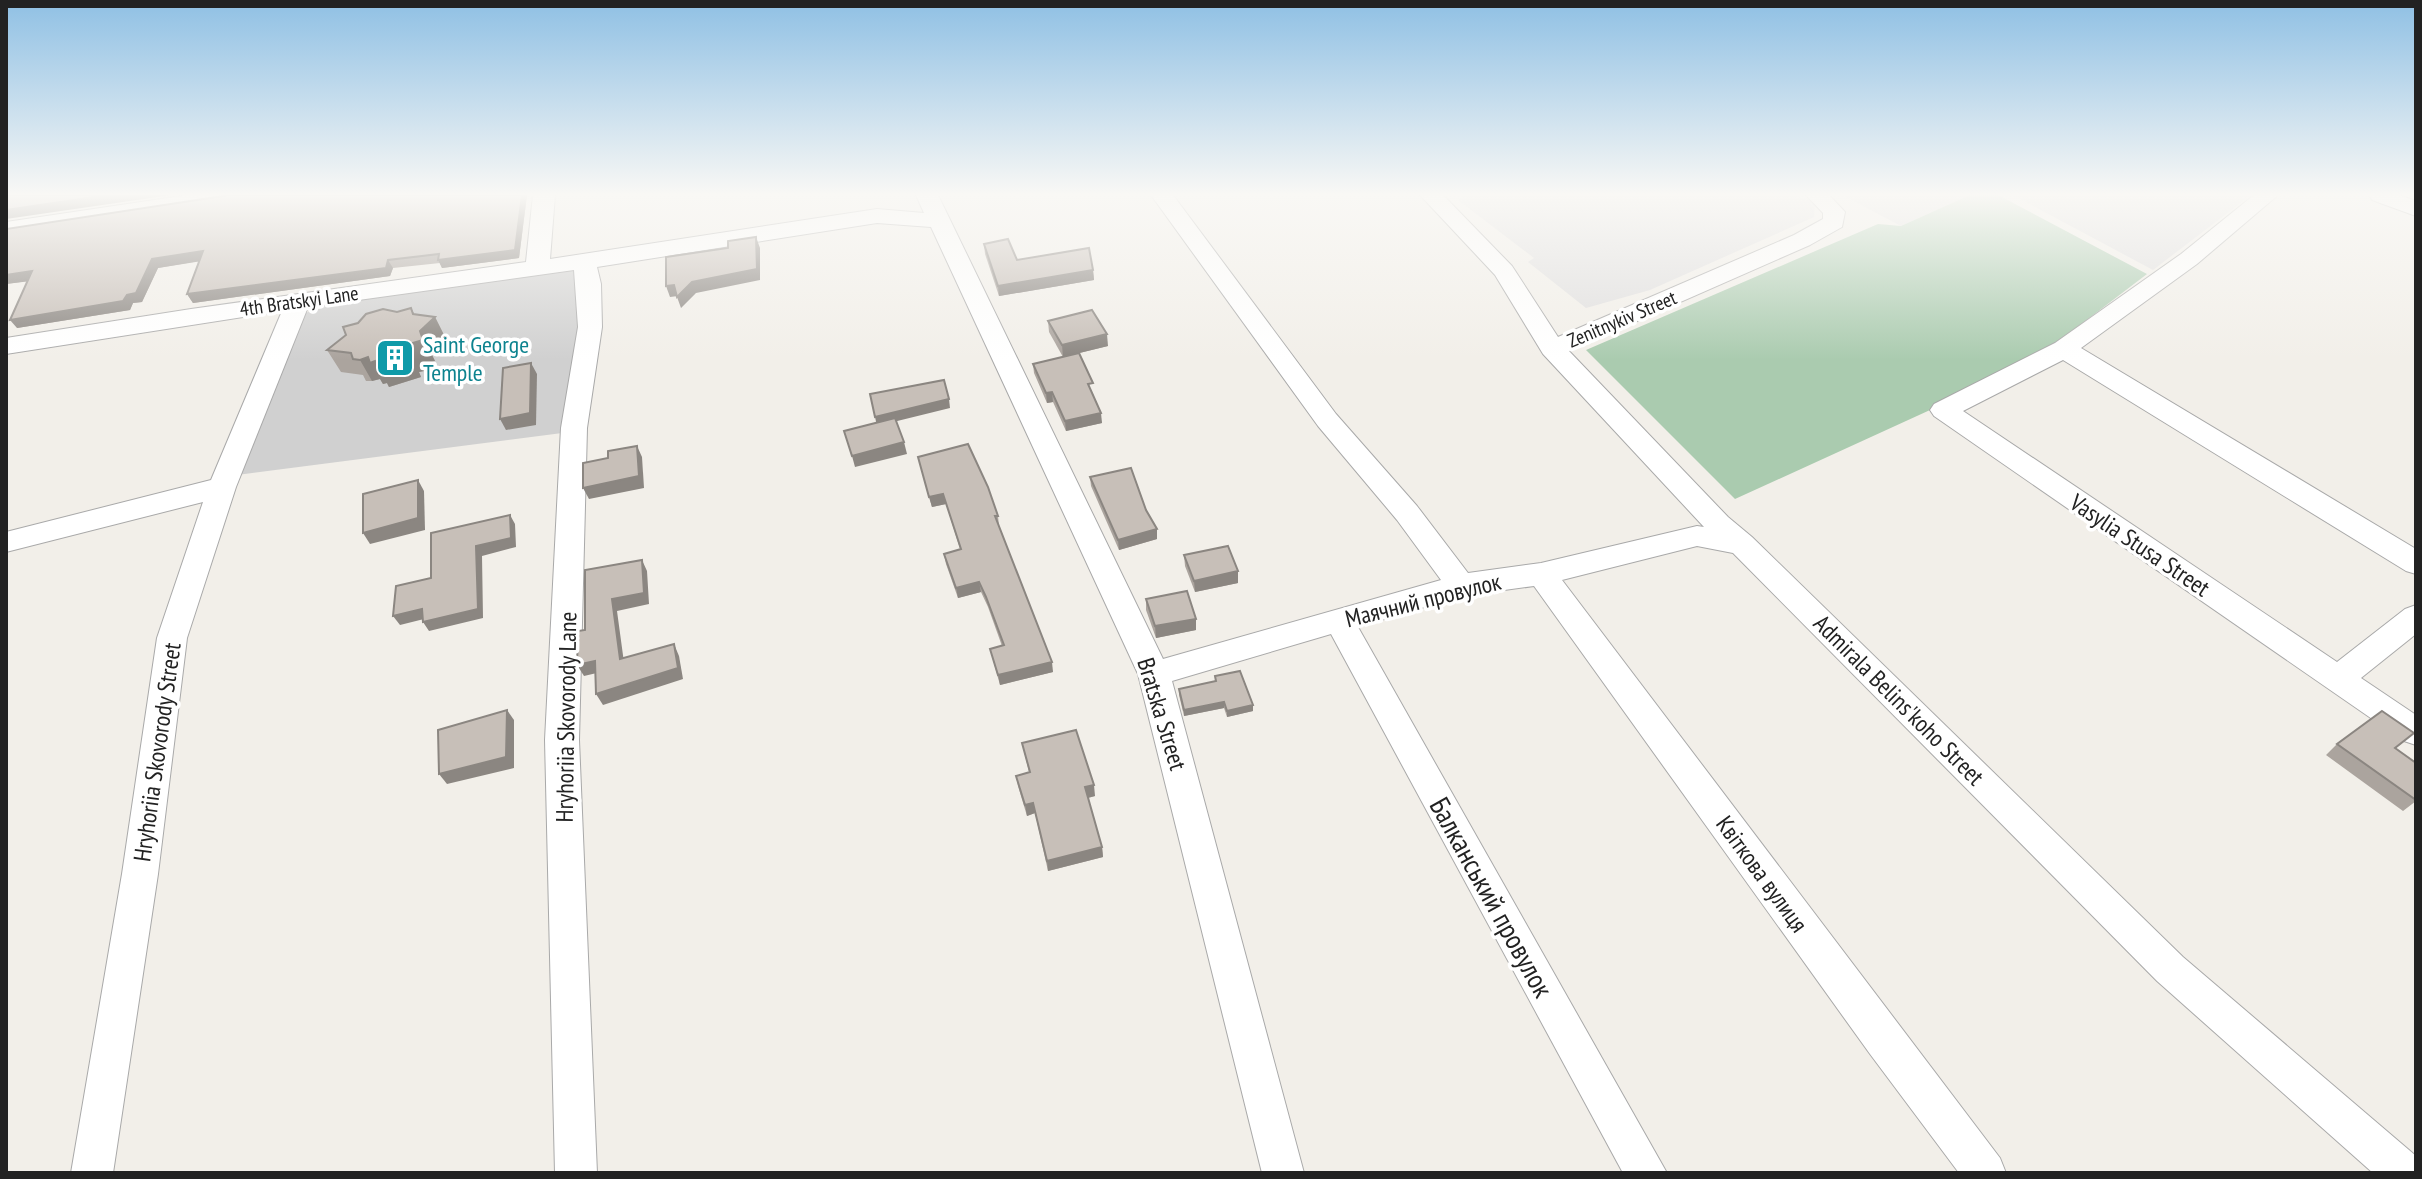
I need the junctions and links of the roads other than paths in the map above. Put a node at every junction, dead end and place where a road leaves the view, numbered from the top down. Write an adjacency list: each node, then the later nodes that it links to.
1 (539, 250): 9 (street)
2 (660, 250): 8 (street, 4th Bratskyi Lane)
3 (952, 250): 22 (street, Bratska Street)
4 (1202, 250): 19 (street)
5 (1484, 250): 12 (street, Admirala Belins'koho Street)
6 (1779, 250): 12 (street, Zenitnykiv Street)
7 (2200, 250): 13 (street)
8 (584, 262): 9 (street, 4th Bratskyi Lane); 26 (street, Hryhoriia Skovorody Lane)
9 (537, 269): 10 (street, 4th Bratskyi Lane)
10 (298, 301): 11 (street, 4th Bratskyi Lane); 14 (street, Hryhoriia Skovorody Street)
11 (6, 346)
12 (1552, 348): 16 (street, Admirala Belins'koho Street)
13 (2064, 349): 17 (street); 23 (street, Vasylia Stusa Street)
14 (222, 487): 15 (street); 25 (street, Hryhoriia Skovorody Street)
15 (6, 542)
16 (1742, 544): 18 (street, Маячний провулок); 30 (street, Admirala Belins'koho Street)
17 (2416, 563)
18 (1541, 574): 19 (street, Маячний провулок); 29 (street, Квіткова вулиця)
19 (1461, 585): 21 (street, Маячний провулок)
20 (2416, 617): 23 (street)
21 (1339, 621): 22 (street, Маячний провулок); 28 (street, Балканський провулок)
22 (1154, 674): 27 (street, Bratska Street)
23 (2337, 679): 24 (street, Vasylia Stusa Street)
24 (2416, 732)
25 (92, 1173)
26 (576, 1173)
27 (1283, 1173)
28 (1646, 1173)
29 (1985, 1173)
30 (2404, 1173)

